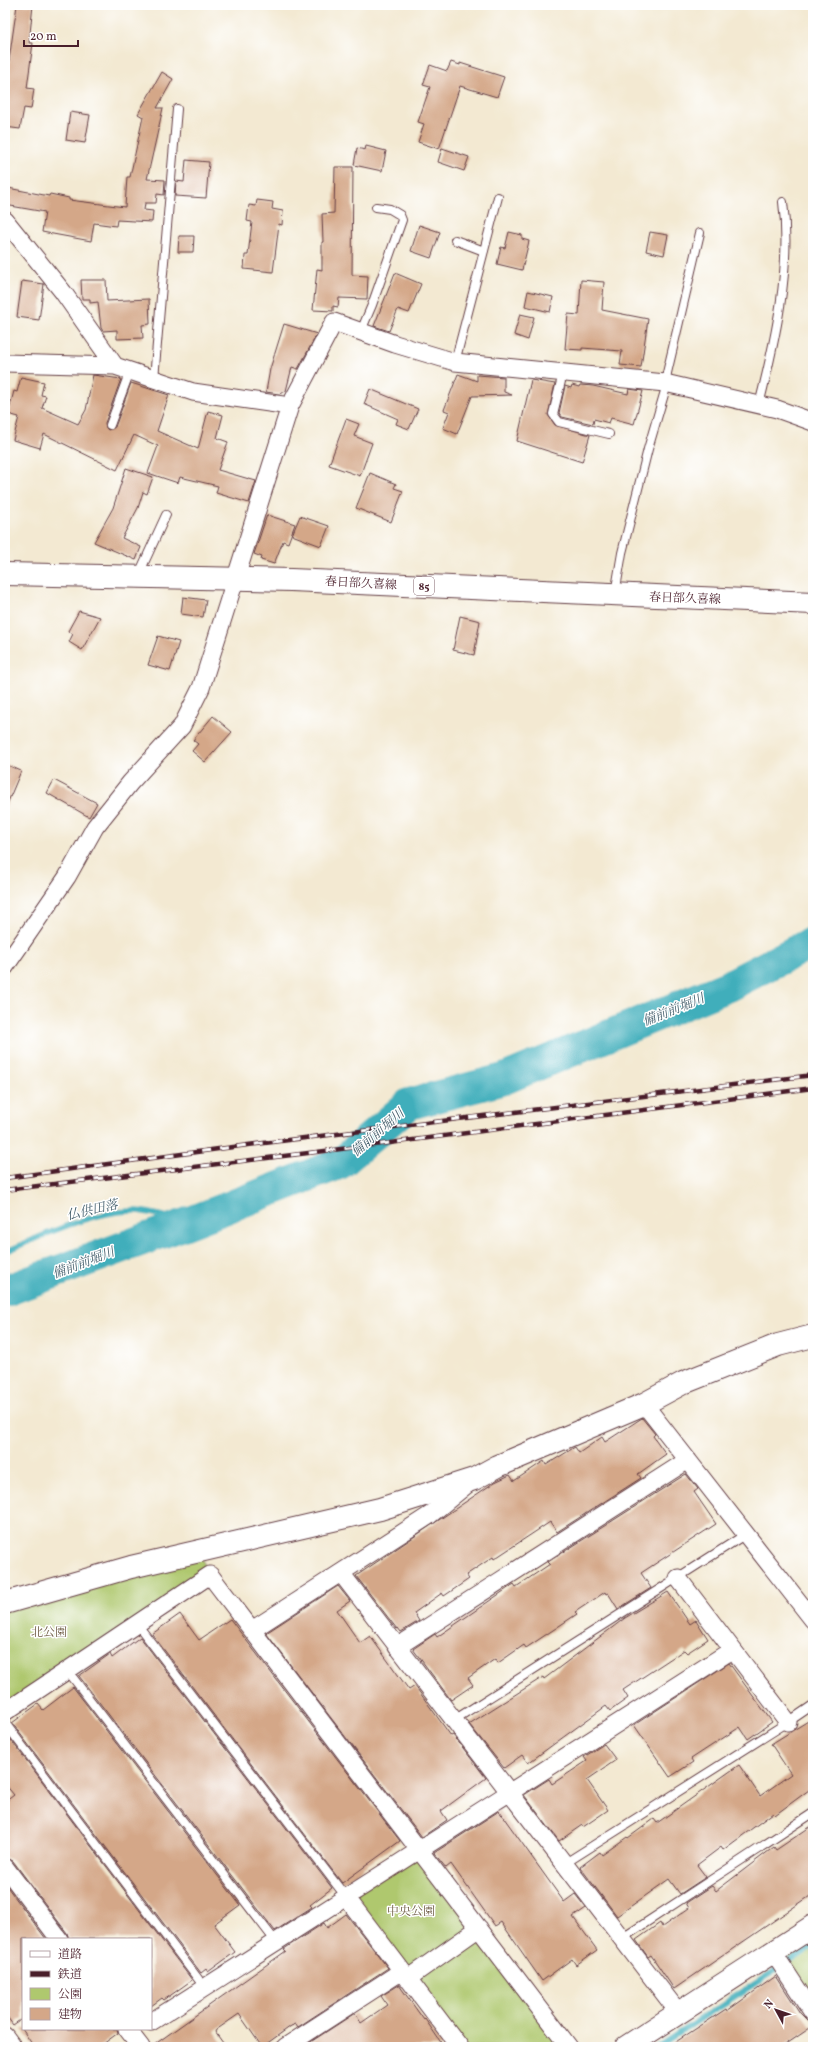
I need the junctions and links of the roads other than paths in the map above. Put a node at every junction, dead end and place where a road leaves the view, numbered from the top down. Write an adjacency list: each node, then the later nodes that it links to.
1 (177, 109): 14 (lane)
2 (498, 197): 8 (lane)
3 (783, 202): 16 (lane)
4 (376, 207): 9 (lane)
5 (5, 220): 12 (street)
6 (700, 233): 15 (lane)
7 (455, 240): 8 (lane)
8 (484, 251): 10 (lane)
9 (360, 331): 10 (street); 17 (street)
10 (455, 362): 13 (street)
11 (5, 363): 12 (street)
12 (122, 368): 14 (street); 19 (lane)
13 (563, 373): 15 (street); 20 (lane)
14 (154, 379): 17 (street)
15 (665, 383): 16 (street); 25 (lane)
16 (759, 405): 18 (street)
17 (290, 406): 24 (street)
18 (813, 422)
19 (110, 424)
20 (609, 434)
21 (166, 515): 23 (lane)
22 (5, 574): 23 (street, 春日部久喜線 / 85)
23 (137, 578): 24 (street, 春日部久喜線 / 85)
24 (234, 580): 25 (street, 春日部久喜線 / 85); 27 (street)
25 (614, 595): 26 (street, 春日部久喜線 / 85)
26 (813, 603)
27 (5, 967)
28 (813, 1336): 29 (street)
29 (644, 1404): 30 (street); 31 (street)
30 (688, 1460): 32 (street); 39 (street)
31 (474, 1479): 33 (street); 35 (street)
32 (746, 1534): 34 (lane); 36 (street)
33 (341, 1573): 38 (street); 39 (street)
34 (678, 1578): 40 (street); 44 (lane)
35 (5, 1603)
36 (813, 1620)
37 (137, 1624): 38 (street); 41 (street); 52 (lane)
38 (252, 1630): 49 (street)
39 (397, 1647): 44 (street)
40 (732, 1650): 45 (street); 47 (street)
41 (67, 1670): 43 (street); 57 (lane)
42 (813, 1705): 45 (lane)
43 (5, 1712)
44 (454, 1720): 47 (street)
45 (788, 1722): 50 (lane)
46 (5, 1724): 60 (lane)
47 (509, 1792): 49 (street); 50 (street)
48 (813, 1813): 56 (lane)
49 (420, 1850): 52 (street); 54 (street)
50 (564, 1864): 56 (street)
51 (5, 1867): 55 (street)
52 (346, 1898): 57 (street); 59 (street)
53 (813, 1926): 58 (street)
54 (479, 1928): 59 (street); 68 (street)
55 (58, 1938)
56 (621, 1939): 61 (street)
57 (276, 1942): 60 (street)
58 (774, 1952): 61 (street); 62 (street)
59 (405, 1975): 65 (street); 67 (street)
60 (205, 1988): 63 (street)
61 (679, 2013): 69 (street)
62 (813, 2013)
63 (152, 2021)
64 (5, 2036): 66 (street)
65 (456, 2046)
66 (13, 2047)
67 (285, 2047)
68 (569, 2047)
69 (626, 2047)

